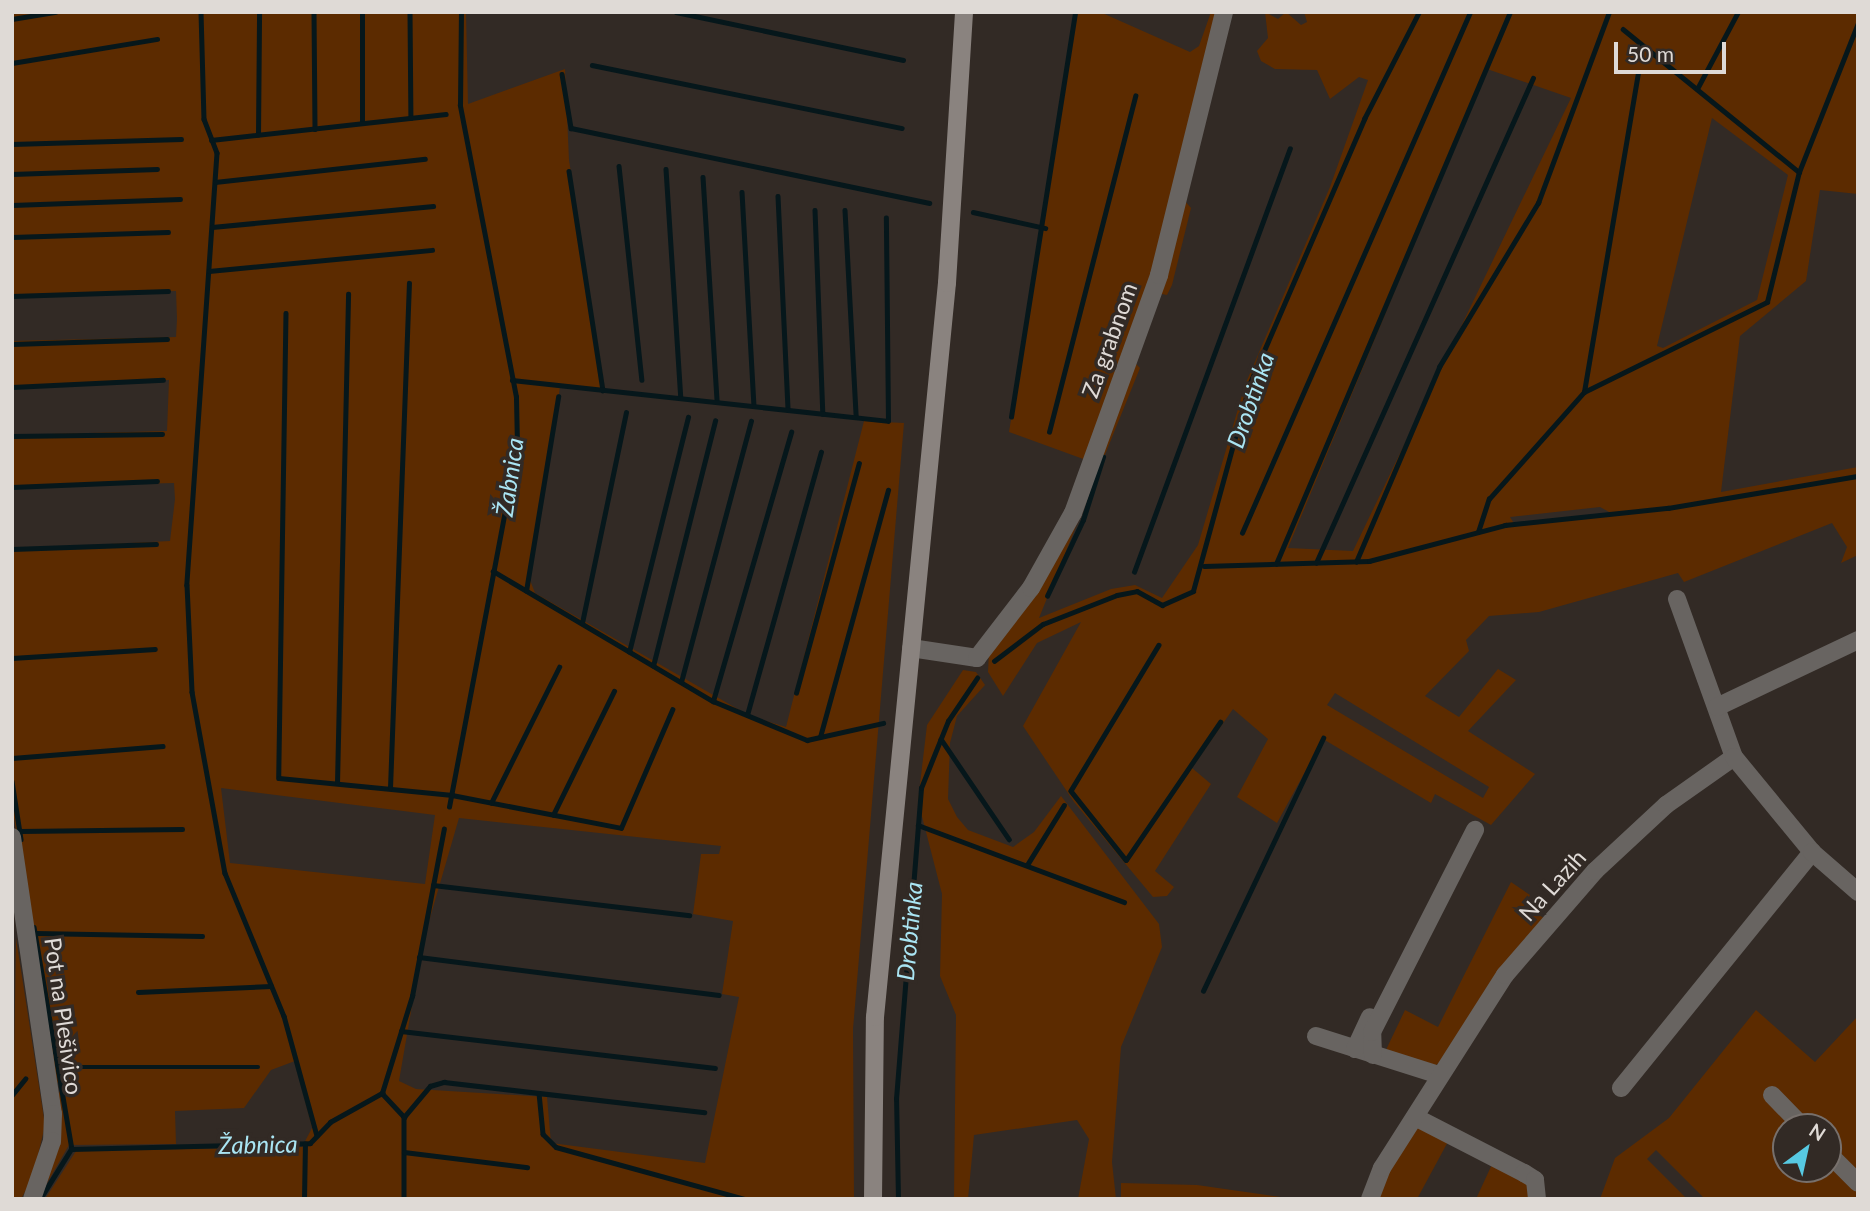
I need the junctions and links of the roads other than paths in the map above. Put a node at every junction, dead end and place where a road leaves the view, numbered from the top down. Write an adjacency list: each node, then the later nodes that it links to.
1 (964, 12): 5 (main road)
2 (1224, 12): 5 (street, Za grabnom)
3 (1677, 599): 6 (street)
4 (1858, 640): 6 (street)
5 (911, 648): 24 (main road)
6 (1717, 707): 7 (street)
7 (1734, 757): 10 (street); 16 (street, Na Lazih)
8 (1475, 830): 15 (street)
9 (12, 837): 23 (street, Pot na Plešivico)
10 (1812, 852): 12 (street); 17 (street)
11 (1434, 884): 14 (street)
12 (1858, 892)
13 (1316, 1036): 14 (street)
14 (1355, 1049): 15 (street)
15 (1373, 1055): 16 (street)
16 (1439, 1075): 20 (street, Na Lazih)
17 (1621, 1088)
18 (1772, 1096): 19 (street)
19 (1789, 1113)
20 (1415, 1117): 25 (street, Na Lazih); 26 (street)
21 (1842, 1167): 22 (street)
22 (1858, 1183)
23 (32, 1199)
24 (873, 1199)
25 (1370, 1199)
26 (1537, 1199)

